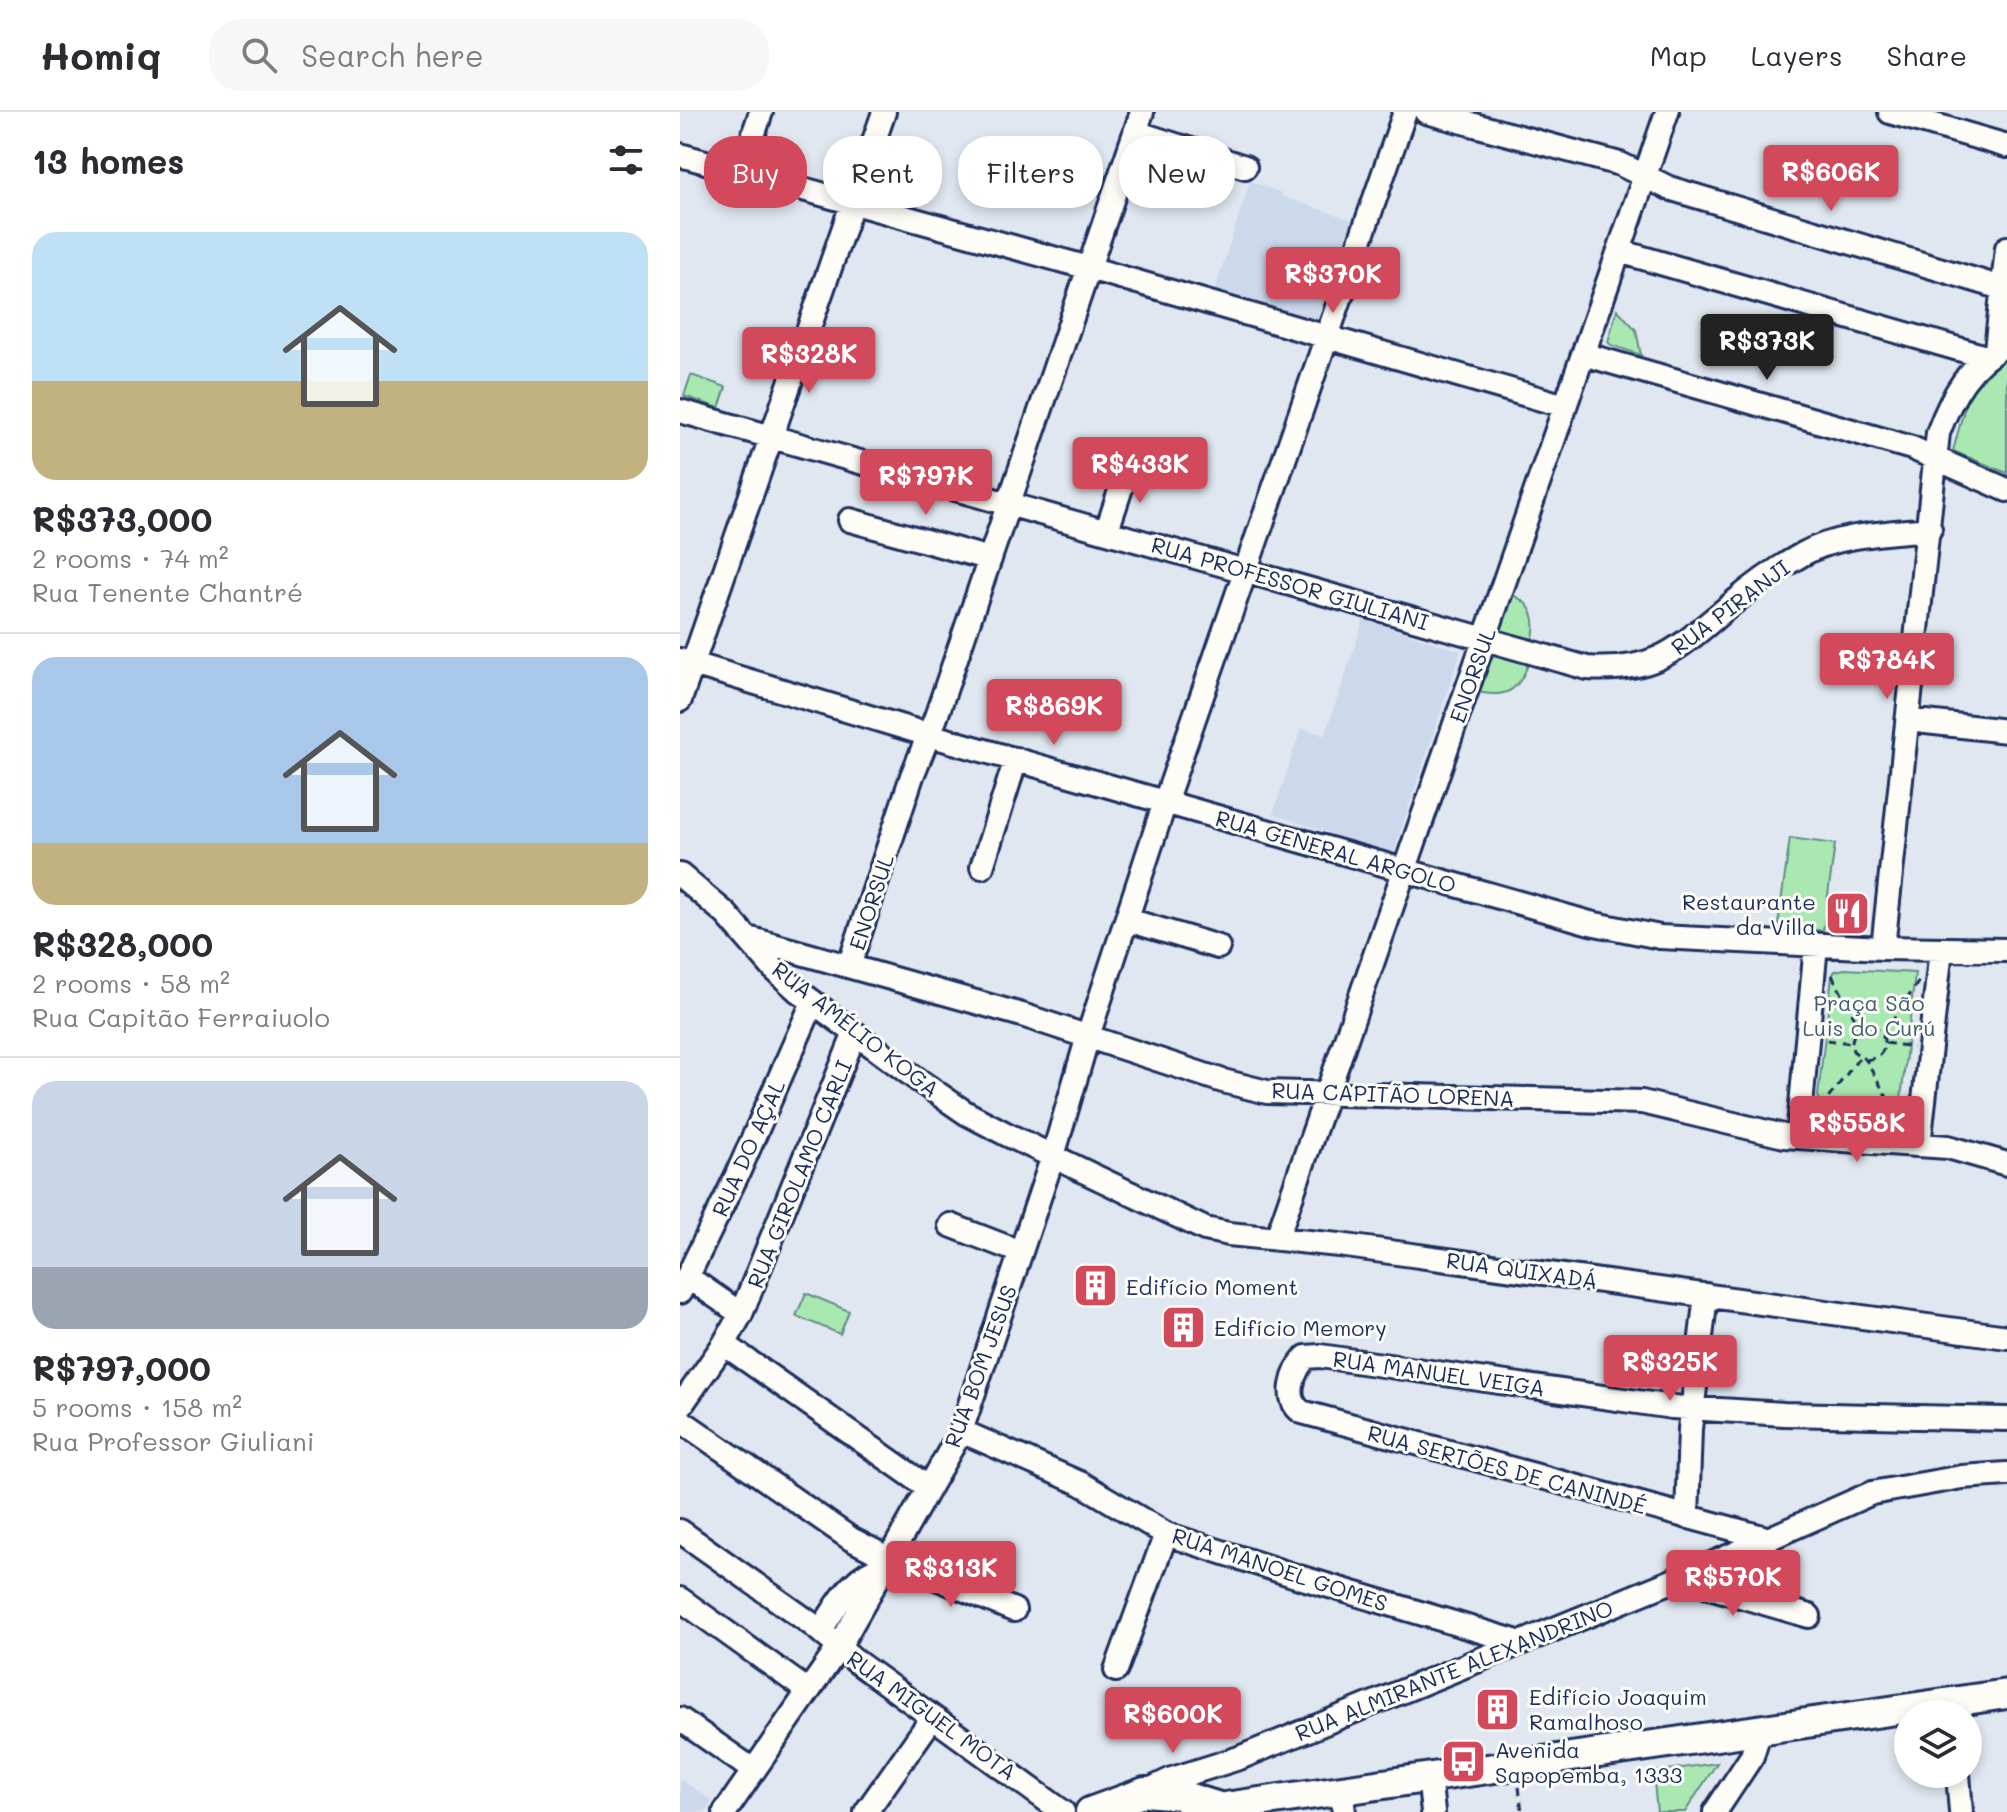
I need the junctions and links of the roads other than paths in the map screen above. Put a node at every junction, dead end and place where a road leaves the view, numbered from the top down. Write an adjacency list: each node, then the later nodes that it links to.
1 (761, 112): 9 (street)
2 (884, 112): 10 (street)
3 (1405, 112): 22 (street)
4 (1426, 112): 7 (street)
5 (1667, 112): 15 (street, ENORSUL)
6 (1890, 112): 11 (street)
7 (1475, 119): 15 (street)
8 (1138, 122): 14 (street); 20 (street, ENORSUL)
9 (753, 136)
10 (876, 136)
11 (2007, 146)
12 (680, 155): 13 (street)
13 (704, 162)
14 (1245, 167)
15 (1644, 178): 19 (street, ENORSUL); 21 (street)
16 (851, 208): 27 (street)
17 (874, 208): 20 (street)
18 (2007, 248): 21 (street)
19 (1619, 251): 23 (street); 24 (street, ENORSUL)
20 (1089, 268): 22 (street); 31 (street, ENORSUL)
21 (2002, 288): 23 (street)
22 (1328, 337): 25 (street); 36 (street)
23 (1996, 350): 28 (street)
24 (1583, 354): 25 (street, ENORSUL); 28 (street)
25 (1565, 406): 37 (street, ENORSUL)
26 (680, 411): 27 (street, RUA PROFESSOR GIULIANI)
27 (771, 436): 31 (street, RUA PROFESSOR GIULIANI); 38 (street)
28 (1935, 458): 30 (street); 33 (street)
29 (1129, 464): 34 (street)
30 (2007, 490)
31 (1009, 502): 34 (street, RUA PROFESSOR GIULIANI); 35 (street, ENORSUL)
32 (850, 520): 35 (street)
33 (1930, 529): 37 (street, RUA PIRANJI); 40 (street)
34 (1107, 530): 36 (street, RUA PROFESSOR GIULIANI)
35 (990, 559): 42 (street, ENORSUL)
36 (1246, 570): 37 (street, RUA PROFESSOR GIULIANI); 44 (street)
37 (1485, 638): 46 (street, ENORSUL)
38 (686, 662): 39 (street); 42 (street, RUA GENERAL ARGOLO)
39 (680, 700)
40 (1908, 720): 41 (street); 52 (street)
41 (2007, 731)
42 (929, 735): 43 (street, RUA GENERAL ARGOLO); 55 (street, ENORSUL)
43 (1016, 759): 44 (street, RUA GENERAL ARGOLO); 45 (street)
44 (1165, 802): 46 (street, RUA GENERAL ARGOLO); 48 (street)
45 (982, 867)
46 (1404, 871): 50 (street, RUA GENERAL ARGOLO); 59 (street, ENORSUL)
47 (680, 875): 49 (street, RUA AMÉLIO KOGA)
48 (1128, 920): 51 (street); 58 (street)
49 (746, 938): 55 (street, RUA CAPITÃO LORENA); 56 (street, RUA AMÉLIO KOGA)
50 (1816, 945): 52 (street, RUA GENERAL ARGOLO); 60 (street)
51 (1218, 947)
52 (1883, 948): 53 (street, RUA GENERAL ARGOLO)
53 (1941, 949): 54 (street, RUA GENERAL ARGOLO); 61 (street)
54 (2007, 950)
55 (849, 966): 58 (street, RUA CAPITÃO LORENA)
56 (813, 1002): 57 (street, RUA AMÉLIO KOGA); 67 (street, RUA DO AÇAL)
57 (855, 1033): 62 (street, RUA AMÉLIO KOGA); 69 (street, RUA GIROLAMO CARLI)
58 (1088, 1036): 59 (street, RUA CAPITÃO LORENA); 62 (street)
59 (1326, 1095): 60 (street, RUA CAPITÃO LORENA); 65 (street, ENORSUL)
60 (1798, 1137): 61 (street, RUA CAPITÃO LORENA)
61 (1919, 1145): 63 (street, RUA CAPITÃO LORENA)
62 (1053, 1156): 65 (street, RUA QUIXADÁ); 66 (street, RUA BOM JESUS)
63 (2007, 1164)
64 (950, 1225): 66 (street)
65 (1277, 1238): 68 (street, RUA QUIXADÁ)
66 (1020, 1252): 77 (street, RUA BOM JESUS)
67 (684, 1285): 69 (street, RUA GIROLAMO CARLI)
68 (1706, 1295): 70 (street, RUA QUIXADÁ); 74 (street)
69 (741, 1314): 71 (street, RUA GIROLAMO CARLI)
70 (2007, 1337)
71 (724, 1344): 73 (street, RUA GIROLAMO CARLI); 81 (street)
72 (1303, 1359): 74 (street, RUA MANUEL VEIGA); 82 (street, RUA SERTÕES DE CANINDÉ)
73 (680, 1407)
74 (1692, 1408): 75 (street, RUA MANUEL VEIGA); 82 (street)
75 (2007, 1419)
76 (680, 1420): 86 (street)
77 (961, 1431): 81 (street, RUA BOM JESUS); 84 (street, RUA MANOEL GOMES)
78 (2007, 1461): 80 (street)
79 (2007, 1474): 80 (street, RUA ALMIRANTE ALEXANDRINO)
80 (1979, 1476): 85 (street, RUA ALMIRANTE ALEXANDRINO)
81 (929, 1488): 86 (street, RUA BOM JESUS)
82 (1687, 1517): 85 (street, RUA SERTÕES DE CANINDÉ)
83 (680, 1531): 91 (street, RUA MIGUEL MOTA)
84 (1166, 1534): 92 (street, RUA MANOEL GOMES); 94 (street)
85 (1770, 1539): 87 (street, RUA ALMIRANTE ALEXANDRINO)
86 (886, 1562): 89 (street); 91 (street, RUA BOM JESUS); 93 (street, RUA BOM JESUS)
87 (1700, 1569): 90 (street); 92 (street, RUA ALMIRANTE ALEXANDRINO)
88 (680, 1599): 95 (street)
89 (1014, 1610)
90 (1809, 1616)
91 (820, 1631): 93 (street, RUA MIGUEL MOTA)
92 (1521, 1643): 102 (street, RUA ALMIRANTE ALEXANDRINO)
93 (839, 1647): 95 (street, RUA BOM JESUS); 99 (street, RUA MIGUEL MOTA)
94 (1116, 1670)
95 (808, 1691): 103 (street, RUA BOM JESUS)
96 (2007, 1694): 97 (main road)
97 (1982, 1700)
98 (1894, 1714): 101 (main road)
99 (932, 1718): 110 (street); 111 (street, RUA MIGUEL MOTA)
100 (680, 1719): 103 (street)
101 (1760, 1729): 104 (main road); 114 (street)
102 (1218, 1764): 107 (street, RUA ALMIRANTE ALEXANDRINO); 108 (street, RUA ALMIRANTE ALEXANDRINO)
103 (753, 1770): 109 (street, RUA BOM JESUS)
104 (1429, 1776): 106 (main road); 113 (street)
105 (1959, 1788): 115 (street)
106 (1342, 1801): 108 (main road)
107 (1147, 1802): 108 (main road); 112 (main road)
108 (1185, 1804)
109 (725, 1812)
110 (866, 1812)
111 (1063, 1812)
112 (1091, 1812)
113 (1433, 1812)
114 (1715, 1812)
115 (1961, 1812)

